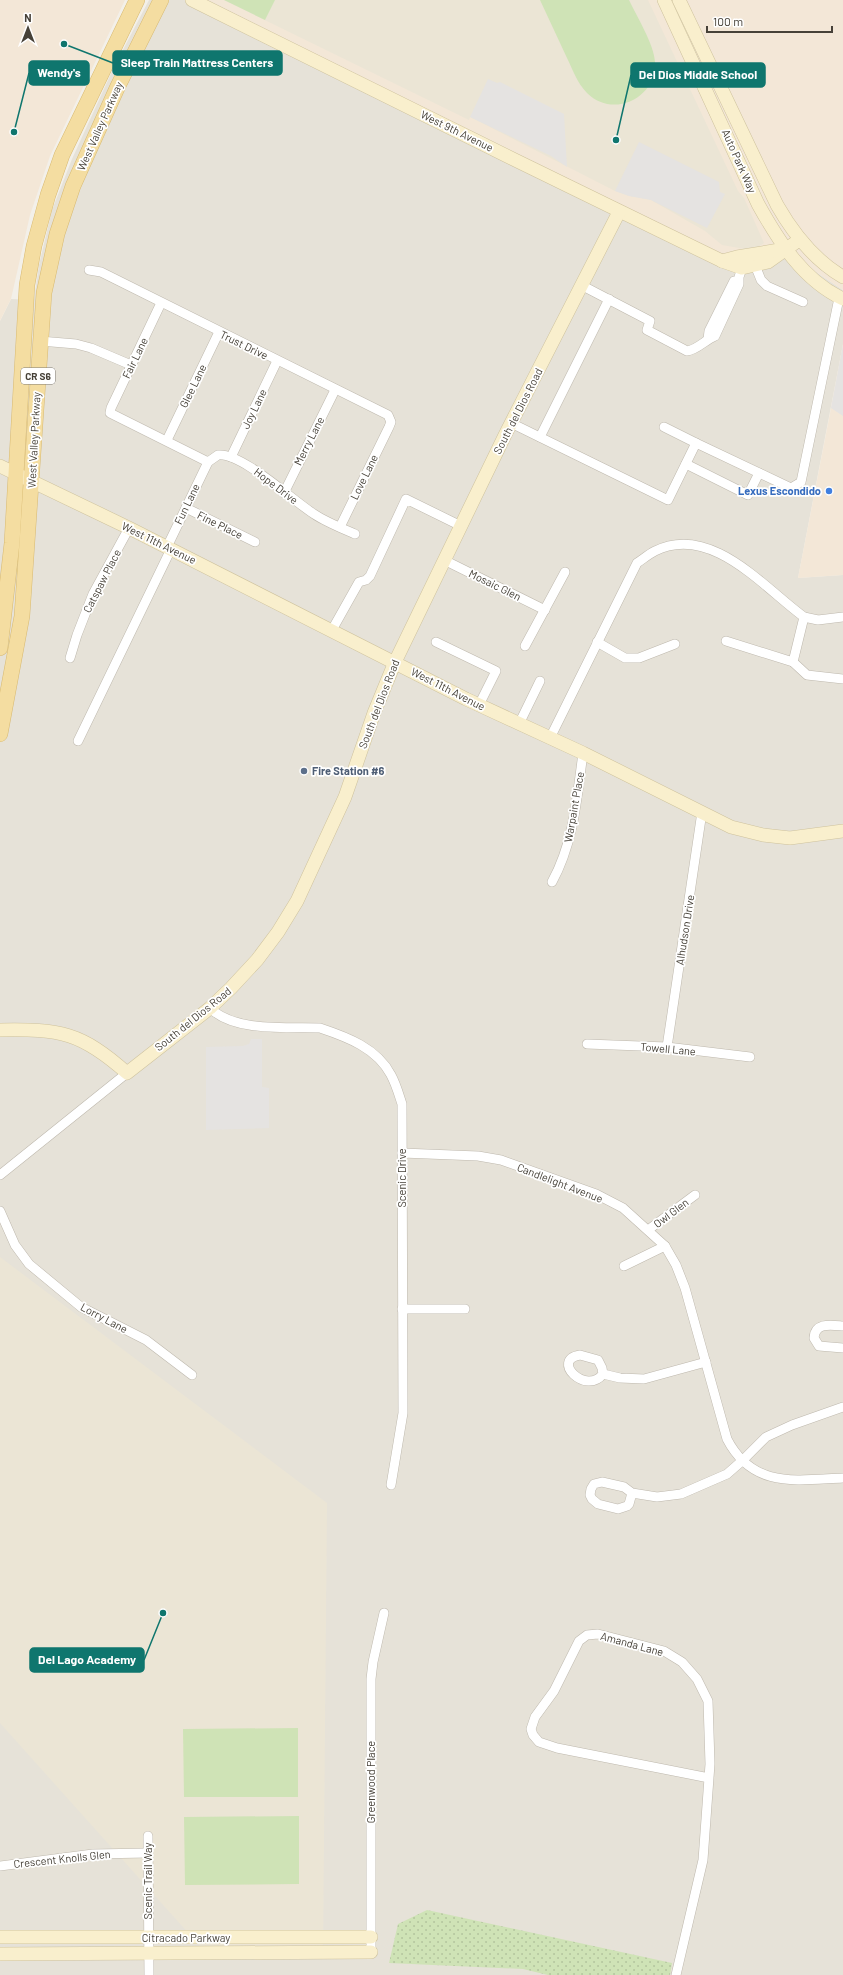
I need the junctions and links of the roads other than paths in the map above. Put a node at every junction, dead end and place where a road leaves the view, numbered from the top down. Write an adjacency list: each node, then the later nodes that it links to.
1 (137, 0): 35 (main road, West Valley Parkway / CR S6)
2 (161, 0): 20 (main road, West Valley Parkway / CR S6)
3 (192, 0): 6 (street, West 9th Avenue)
4 (664, 0): 8 (street, Auto Park Way)
5 (679, 0): 7 (street, Auto Park Way)
6 (619, 212): 9 (street, West 9th Avenue); 14 (street, South del Dios Road)
7 (799, 240): 8 (street); 13 (street, Auto Park Way)
8 (786, 249): 9 (street); 10 (street); 15 (street, Auto Park Way)
9 (722, 261): 12 (street, West 9th Avenue)
10 (755, 265): 12 (street); 17 (street)
11 (90, 270): 18 (street, Trust Drive)
12 (740, 273): 16 (street)
13 (843, 277)
14 (581, 285): 16 (street); 24 (street, South del Dios Road)
15 (841, 298): 34 (street)
16 (608, 299): 27 (street)
17 (803, 302)
18 (161, 303): 19 (street, Trust Drive); 22 (street, Fair Lane)
19 (219, 332): 21 (street, Trust Drive); 28 (street, Glee Lane)
20 (40, 340): 22 (street); 36 (main road, West Valley Parkway / CR S6)
21 (277, 361): 23 (street, Trust Drive); 30 (street, Joy Lane)
22 (131, 365): 28 (street, Fair Lane)
23 (335, 390): 25 (street, Trust Drive); 37 (street, Merry Lane)
24 (511, 423): 27 (street); 39 (street, South del Dios Road)
25 (389, 427): 40 (street, Love Lane)
26 (664, 427): 29 (street)
27 (540, 437): 32 (street)
28 (167, 440): 31 (street)
29 (696, 443): 32 (street); 34 (street)
30 (231, 457): 31 (street); 37 (street, Hope Drive)
31 (208, 462): 38 (street, Fun Lane)
32 (686, 464): 34 (street)
33 (0, 466): 35 (street, West 11th Avenue)
34 (759, 473)
35 (16, 475): 36 (street, West 11th Avenue); 56 (main road, West Valley Parkway / CR S6)
36 (31, 482): 41 (street, West 11th Avenue); 64 (main road, West Valley Parkway / CR S6)
37 (284, 493): 40 (street, Hope Drive)
38 (186, 508): 43 (street, Fine Place); 44 (street, Fun Lane)
39 (461, 526): 45 (street, South del Dios Road); 50 (street)
40 (340, 527): 42 (street, Hope Drive)
41 (129, 528): 44 (street, West 11th Avenue); 57 (street, Catspaw Place)
42 (355, 534)
43 (255, 542)
44 (169, 548): 50 (street, West 11th Avenue); 66 (street, Fun Lane)
45 (444, 560): 47 (street, Mosaic Glen); 58 (street, South del Dios Road)
46 (565, 572): 47 (street)
47 (545, 610): 55 (street)
48 (804, 617): 49 (street); 53 (street); 59 (street)
49 (843, 617)
50 (332, 630): 58 (street, West 11th Avenue)
51 (726, 641): 59 (street)
52 (436, 642): 62 (street)
53 (597, 642): 54 (street); 65 (street)
54 (675, 644)
55 (525, 646)
56 (0, 648)
57 (70, 658)
58 (395, 662): 62 (street, West 11th Avenue); 71 (street, South del Dios Road)
59 (793, 662): 60 (street)
60 (843, 679)
61 (540, 681): 63 (street)
62 (479, 705): 63 (street, West 11th Avenue)
63 (519, 724): 65 (street, West 11th Avenue)
64 (0, 734)
65 (550, 738): 67 (street, West 11th Avenue)
66 (78, 742)
67 (583, 753): 68 (street, West 11th Avenue); 70 (street, Warpaint Place)
68 (702, 812): 69 (street, West 11th Avenue); 74 (street, Alhudson Drive)
69 (843, 832)
70 (552, 882)
71 (210, 1008): 76 (street, South del Dios Road); 77 (street, Scenic Drive)
72 (0, 1030): 76 (street)
73 (587, 1044): 74 (street, Towell Lane)
74 (667, 1047): 75 (street, Towell Lane)
75 (750, 1057)
76 (127, 1073): 78 (street, South del Dios Road)
77 (402, 1153): 81 (street, Candlelight Avenue); 84 (street, Scenic Drive)
78 (0, 1175)
79 (694, 1195): 81 (street, Owl Glen)
80 (0, 1211): 90 (street, Lorry Lane)
81 (648, 1230): 82 (street, Candlelight Avenue)
82 (665, 1246): 83 (street); 88 (street, Candlelight Avenue)
83 (624, 1266)
84 (402, 1309): 85 (street); 94 (street, Scenic Drive)
85 (465, 1309)
86 (843, 1326): 87 (street)
87 (843, 1348)
88 (706, 1362): 89 (street); 92 (street, Candlelight Avenue)
89 (603, 1374)
90 (192, 1375)
91 (843, 1407): 92 (street)
92 (744, 1460): 93 (street, Candlelight Avenue); 95 (street)
93 (843, 1478)
94 (392, 1485)
95 (632, 1493)
96 (384, 1613): 102 (street, Greenwood Place)
97 (710, 1778): 97 (street, Amanda Lane); 108 (street, Amanda Lane)
98 (148, 1836): 99 (street, Scenic Trail Way)
99 (148, 1853): 100 (street, Crescent Knolls Glen); 103 (street, Scenic Trail Way)
100 (0, 1866)
101 (0, 1937): 103 (street, Citracado Parkway)
102 (371, 1937): 103 (street, Citracado Parkway); 104 (street, Greenwood Place)
103 (148, 1938): 105 (street, Scenic Trail Way)
104 (371, 1952): 105 (street, Citracado Parkway)
105 (149, 1953): 106 (street, Citracado Parkway); 107 (street, Scenic Trail Way)
106 (0, 1954)
107 (149, 1975)
108 (676, 1975)

